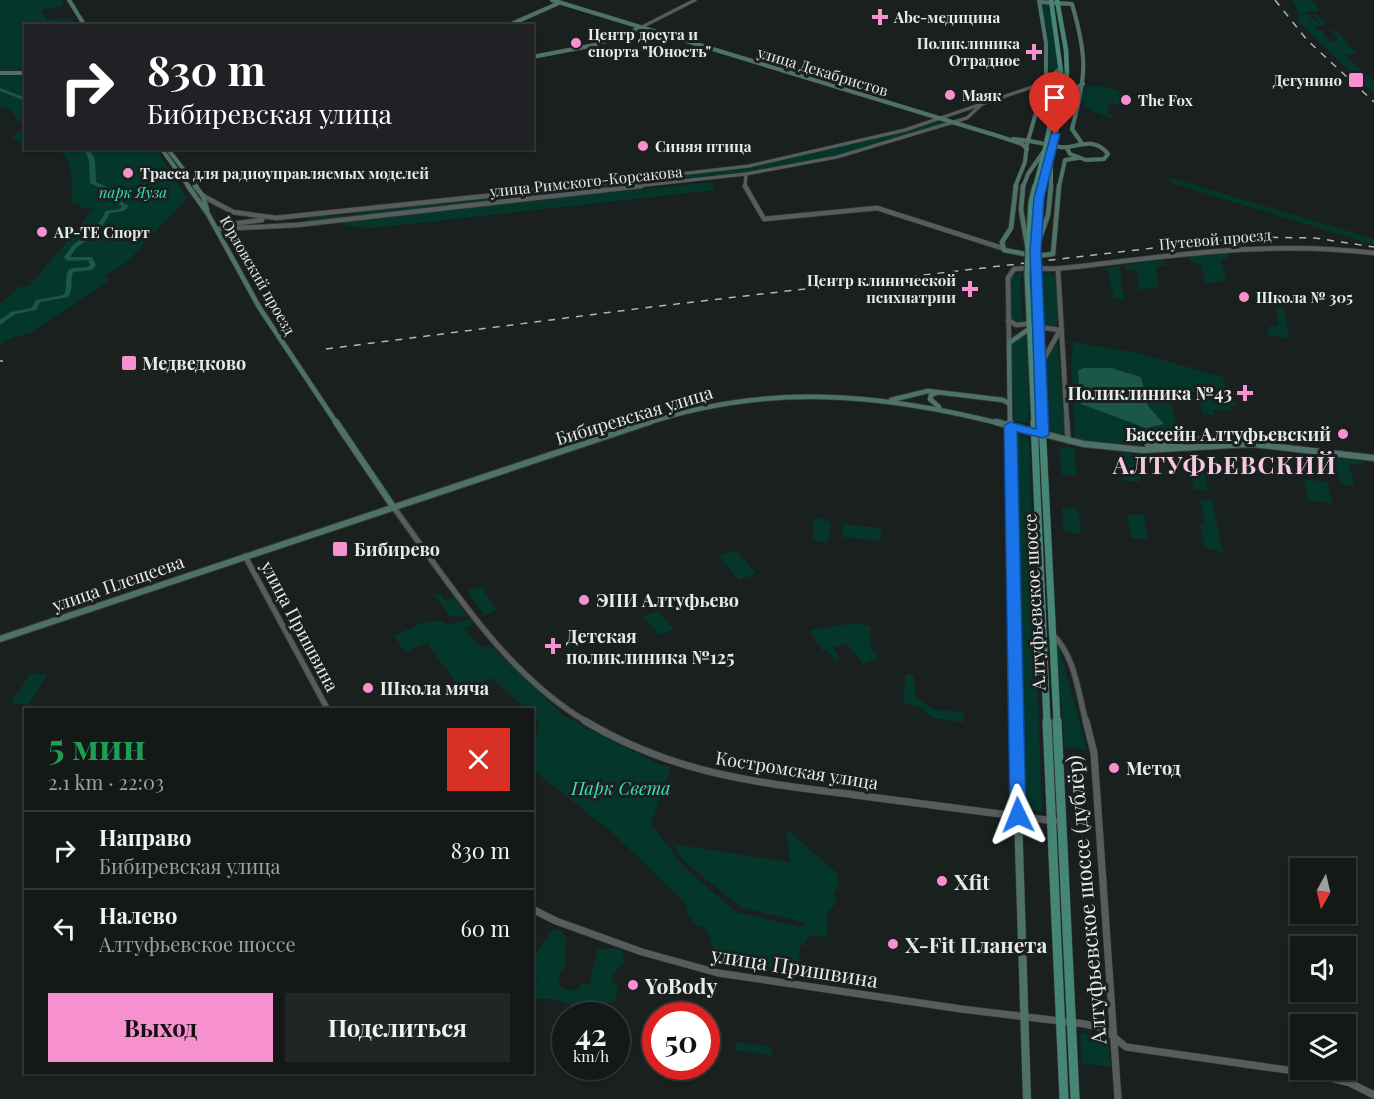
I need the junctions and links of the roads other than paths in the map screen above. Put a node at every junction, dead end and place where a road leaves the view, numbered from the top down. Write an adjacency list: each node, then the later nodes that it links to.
1 (67, 0): 8 (main road); 9 (main road)
2 (552, 0): 6 (main road, улица Декабристов)
3 (569, 0): 6 (main road)
4 (695, 0): 12 (street)
5 (1039, 1): 7 (main road); 17 (main road)
6 (562, 2): 10 (main road); 11 (main road); 12 (main road, улица Декабристов)
7 (1054, 2): 14 (main road, Алтуфьевское шоссе); 18 (main road); 21 (main road, Алтуфьевское шоссе)
8 (80, 24)
9 (84, 24)
10 (512, 24)
11 (517, 24)
12 (640, 28): 13 (main road); 27 (main road, улица Декабристов)
13 (534, 57)
14 (1061, 68): 17 (main road); 22 (main road, Алтуфьевское шоссе)
15 (0, 72): 16 (main road)
16 (24, 72)
17 (1045, 80): 19 (street, улица Римского-Корсакова); 20 (main road); 22 (main road)
18 (1083, 84): 21 (main road); 23 (main road)
19 (1029, 89): 20 (street); 24 (street, улица Римского-Корсакова)
20 (1042, 90): 22 (main road); 31 (main road)
21 (1065, 94): 23 (main road); 36 (main road, Алтуфьевское шоссе, bridge)
22 (1058, 95): 35 (main road, Алтуфьевское шоссе, bridge)
23 (1080, 96): 30 (main road)
24 (982, 104): 25 (street, улица Римского-Корсакова); 26 (street)
25 (960, 112): 26 (street); 27 (street, улица Римского-Корсакова)
26 (969, 116): 28 (street, улица Римского-Корсакова)
27 (941, 119): 28 (main road, улица Декабристов); 38 (street, улица Римского-Корсакова)
28 (952, 123): 29 (main road, улица Декабристов); 39 (street, улица Римского-Корсакова)
29 (998, 136): 31 (main road, улица Декабристов); 31 (main road, улица Декабристов)
30 (1081, 142): 32 (main road); 37 (main road)
31 (1027, 144): 32 (main road); 43 (main road)
32 (1067, 148): 37 (main road)
33 (162, 150): 55 (main road, Юрловский проезд)
34 (168, 150): 48 (main road, Юрловский проезд)
35 (1044, 150): 44 (main road); 63 (main road, Алтуфьевское шоссе)
36 (1051, 152): 46 (main road); 64 (main road, Алтуфьевское шоссе)
37 (1078, 158): 45 (main road)
38 (749, 166): 39 (street); 40 (street, улица Римского-Корсакова)
39 (752, 173): 41 (street, улица Римского-Корсакова)
40 (699, 174): 42 (street); 56 (street, улица Римского-Корсакова)
41 (746, 174): 42 (street, улица Римского-Корсакова); 61 (street)
42 (700, 181): 58 (street, улица Римского-Корсакова)
43 (1016, 185): 47 (main road); 50 (main road)
44 (1022, 188): 47 (main road); 51 (main road)
45 (1059, 188): 49 (main road); 53 (main road)
46 (1051, 189): 49 (main road); 52 (main road)
47 (1017, 194): 50 (main road); 51 (main road)
48 (203, 196): 54 (street, Юрловский проезд); 55 (main road, Юрловский проезд)
49 (1054, 196): 52 (main road); 53 (main road)
50 (1013, 199): 60 (main road)
51 (1019, 200): 63 (main road)
52 (1050, 202): 64 (main road)
53 (1056, 204): 62 (main road)
54 (222, 208): 57 (street, улица Римского-Корсакова)
55 (208, 214): 59 (main road, Юрловский проезд)
56 (299, 216): 57 (street, улица Римского-Корсакова); 58 (street)
57 (276, 218): 59 (street)
58 (297, 225): 59 (street, улица Римского-Корсакова)
59 (216, 228): 75 (main road, Юрловский проезд)
60 (1003, 240): 61 (street); 62 (main road)
61 (990, 243): 62 (street)
62 (1002, 248)
63 (1028, 251): 68 (main road, Алтуфьевское шоссе, bridge)
64 (1036, 251): 69 (main road, Алтуфьевское шоссе, bridge)
65 (1374, 253): 66 (street, Путевой проезд)
66 (1058, 269): 67 (street); 71 (street)
67 (1008, 320): 68 (street); 73 (street)
68 (1029, 320): 70 (main road, Алтуфьевское шоссе)
69 (1037, 321): 71 (street); 74 (main road, Алтуфьевское шоссе)
70 (1029, 329): 73 (main road); 83 (main road, Алтуфьевское шоссе)
71 (1060, 330): 72 (street)
72 (1058, 338): 74 (street); 85 (street)
73 (1009, 343): 77 (main road)
74 (1039, 368): 84 (main road, Алтуфьевское шоссе)
75 (308, 378): 87 (main road, Костромская улица)
76 (940, 392): 78 (main road); 79 (main road); 81 (main road)
77 (1010, 394): 78 (main road); 80 (main road)
78 (995, 399): 80 (main road)
79 (882, 401): 81 (main road, Бибиревская улица); 87 (main road, Бибиревская улица)
80 (1010, 404): 82 (main road)
81 (943, 409): 82 (main road, Бибиревская улица)
82 (1010, 426): 83 (main road, Бибиревская улица); 92 (main road)
83 (1033, 432): 84 (main road, Бибиревская улица); 93 (main road, Алтуфьевское шоссе)
84 (1043, 435): 85 (main road, Бибиревская улица); 89 (main road, Алтуфьевское шоссе)
85 (1068, 441): 86 (main road, Бибиревская улица)
86 (1374, 458)
87 (394, 508): 88 (main road, Бибиревская улица); 92 (street, Костромская улица)
88 (245, 556): 90 (main road, улица Плещеева); 91 (street, улица Пришвина)
89 (1052, 634): 94 (main road, Алтуфьевское шоссе); 99 (street, Алтуфьевское шоссе (дублёр))
90 (0, 639)
91 (327, 708)
92 (1018, 815): 93 (street, Костромская улица); 96 (main road)
93 (1050, 820): 94 (street, Костромская улица); 97 (main road, Алтуфьевское шоссе)
94 (1061, 822): 98 (main road, Алтуфьевское шоссе)
95 (534, 910): 96 (street, улица Пришвина)
96 (1025, 1017): 97 (street, улица Пришвина); 103 (main road)
97 (1061, 1022): 98 (street, улица Пришвина); 104 (main road, Алтуфьевское шоссе)
98 (1072, 1022): 99 (street, улица Пришвина); 105 (main road, Алтуфьевское шоссе)
99 (1115, 1038): 100 (street, улица Пришвина); 101 (street, Алтуфьевское шоссе (дублёр))
100 (1126, 1047): 101 (street); 102 (street)
101 (1116, 1052): 106 (street, Алтуфьевское шоссе (дублёр))
102 (1374, 1095)
103 (1027, 1099)
104 (1064, 1099)
105 (1075, 1099)
106 (1118, 1099)

